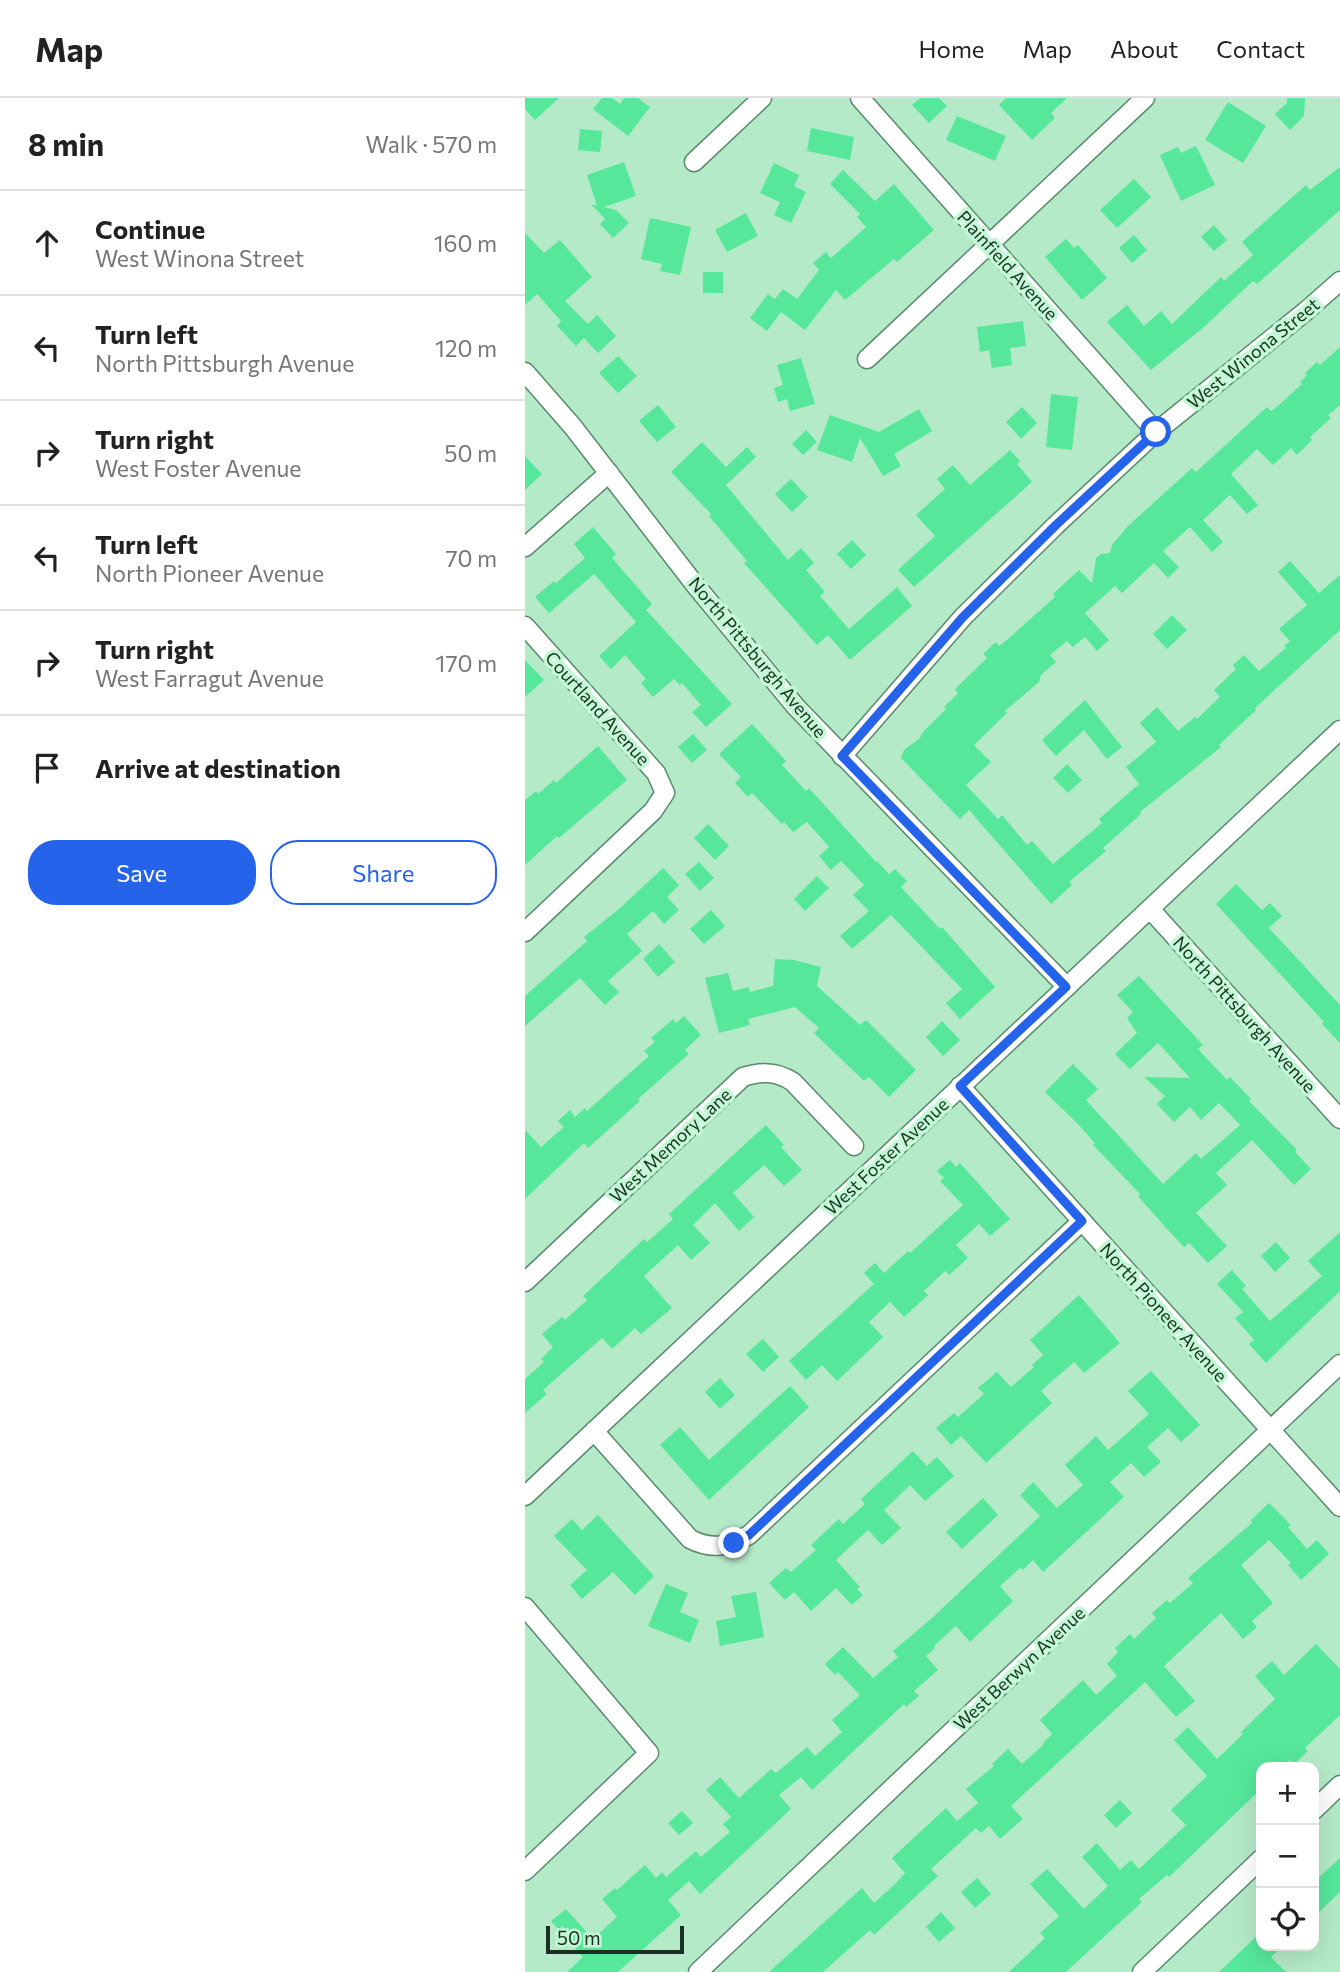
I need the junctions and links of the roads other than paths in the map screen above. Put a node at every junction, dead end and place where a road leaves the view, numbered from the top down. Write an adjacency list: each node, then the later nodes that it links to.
1 (762, 98): 4 (street)
2 (860, 98): 5 (street, Plainfield Avenue)
3 (1145, 98): 5 (street)
4 (694, 162)
5 (990, 244): 7 (street); 9 (street, Plainfield Avenue)
6 (1340, 281): 9 (street, West Winona Street)
7 (867, 359)
8 (525, 372): 10 (street, North Pittsburgh Avenue)
9 (1156, 432): 14 (street, West Winona Street)
10 (609, 473): 11 (street); 14 (street, North Pittsburgh Avenue)
11 (525, 547)
12 (525, 626): 16 (street, Courtland Avenue)
13 (1340, 730): 15 (street, West Foster Avenue)
14 (842, 756): 17 (street, North Pittsburgh Avenue)
15 (1150, 909): 17 (street, West Foster Avenue); 19 (street, North Pittsburgh Avenue)
16 (525, 932)
17 (1066, 987): 18 (street, West Foster Avenue)
18 (960, 1086): 21 (street, North Pioneer Avenue); 25 (street, West Foster Avenue)
19 (1340, 1119)
20 (853, 1146): 22 (street, West Memory Lane)
21 (1082, 1221): 24 (street, North Pioneer Avenue); 25 (street)
22 (525, 1282)
23 (1340, 1364): 24 (street, West Berwyn Avenue)
24 (1271, 1430): 27 (street, North Pioneer Avenue); 33 (street, West Berwyn Avenue)
25 (594, 1432): 26 (street, West Foster Avenue)
26 (525, 1496)
27 (1340, 1507)
28 (525, 1607): 32 (street)
29 (1340, 1785): 30 (street)
30 (1319, 1805)
31 (1256, 1864): 34 (street)
32 (525, 1871)
33 (698, 1972)
34 (1142, 1972)

